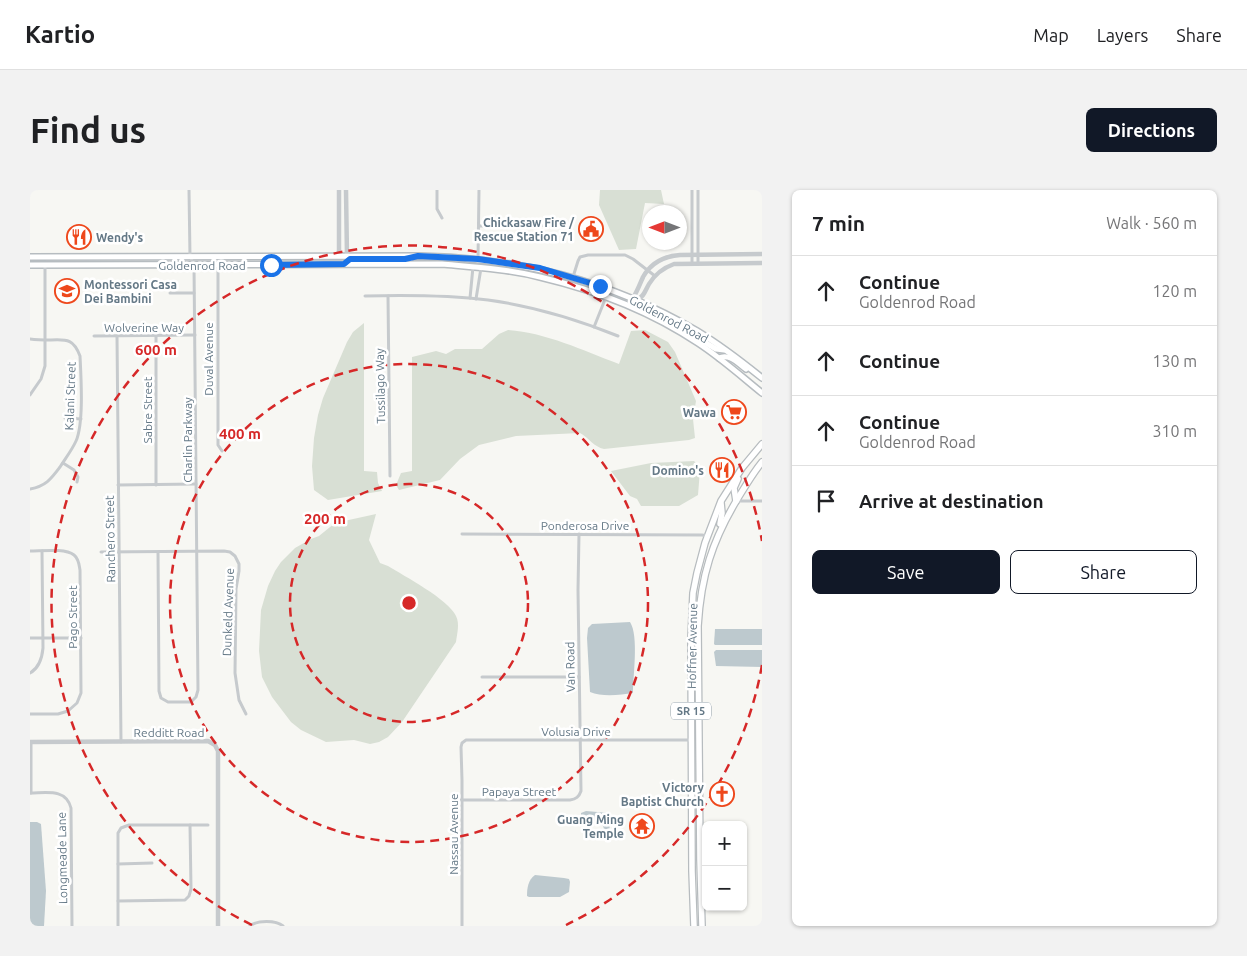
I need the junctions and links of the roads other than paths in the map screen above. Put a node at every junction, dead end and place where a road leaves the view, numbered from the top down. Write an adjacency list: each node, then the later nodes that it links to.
1 (189, 190): 14 (street, Charlin Parkway)
2 (339, 190): 15 (street)
3 (346, 190): 16 (street)
4 (437, 190): 8 (street)
5 (479, 190): 9 (street)
6 (692, 190): 12 (street)
7 (698, 190): 13 (street)
8 (442, 218)
9 (479, 226): 10 (street); 21 (street)
10 (562, 226)
11 (762, 254): 13 (street)
12 (692, 255): 13 (street); 22 (street); 32 (street)
13 (698, 255): 22 (street)
14 (190, 256): 15 (main road, Goldenrod Road); 20 (main road, Goldenrod Road); 27 (street, Charlin Parkway)
15 (339, 256): 16 (main road, Goldenrod Road)
16 (347, 256): 17 (main road, Goldenrod Road); 25 (main road)
17 (418, 256): 21 (main road, Goldenrod Road); 26 (main road)
18 (30, 257): 19 (main road, Goldenrod Road)
19 (46, 257): 20 (main road, Goldenrod Road); 24 (main road)
20 (86, 257): 29 (main road)
21 (478, 259): 34 (main road, Goldenrod Road)
22 (695, 263): 23 (street); 33 (street)
23 (762, 263)
24 (30, 264): 29 (main road, Goldenrod Road)
25 (326, 264): 26 (main road, Goldenrod Road); 28 (main road, Goldenrod Road)
26 (344, 264): 30 (main road, Goldenrod Road)
27 (194, 265): 28 (main road, Goldenrod Road); 29 (main road, Goldenrod Road); 38 (street, Charlin Parkway)
28 (218, 265): 63 (street, Duval Avenue)
29 (45, 266): 54 (street)
30 (474, 267): 31 (main road, Goldenrod Road); 35 (street)
31 (481, 268): 36 (street); 41 (main road, Goldenrod Road)
32 (647, 271): 33 (street); 34 (street); 44 (street)
33 (654, 276): 44 (street)
34 (573, 277): 44 (main road, Goldenrod Road)
35 (472, 285): 36 (street); 42 (street)
36 (479, 286): 43 (street)
37 (170, 293): 38 (street)
38 (194, 293): 49 (street, Charlin Parkway)
39 (365, 296): 40 (street)
40 (388, 296): 42 (street); 67 (street, Tussilago Way)
41 (606, 297): 45 (main road, Goldenrod Road); 47 (street)
42 (470, 298): 43 (street)
43 (476, 299): 47 (street)
44 (635, 299): 45 (main road); 55 (main road, Goldenrod Road)
45 (617, 302): 46 (main road, Goldenrod Road)
46 (671, 326): 55 (main road); 56 (main road, Goldenrod Road)
47 (594, 327): 52 (street)
48 (156, 335): 49 (street, Wolverine Way); 51 (street, Wolverine Way); 71 (street, Sabre Street)
49 (195, 335): 69 (street, Charlin Parkway)
50 (94, 336): 51 (street, Wolverine Way)
51 (117, 336): 70 (street, Ranchero Street)
52 (618, 336)
53 (30, 339): 54 (street)
54 (45, 340): 59 (street); 61 (street, Kalani Street)
55 (725, 350): 57 (main road, Goldenrod Road)
56 (719, 358): 57 (main road); 58 (main road, Goldenrod Road)
57 (762, 378)
58 (762, 393)
59 (30, 395)
60 (64, 418): 61 (street)
61 (81, 419): 66 (street, Kalani Street)
62 (762, 444): 64 (main road, Hoffner Avenue / SR 15)
63 (222, 451)
64 (754, 454): 73 (main road, Hoffner Avenue / SR 15); 74 (main road)
65 (762, 462): 74 (main road, Hoffner Avenue / SR 15)
66 (63, 463): 68 (street); 72 (street, Kalani Street)
67 (390, 476)
68 (77, 482)
69 (196, 484): 71 (street); 84 (street, Charlin Parkway)
70 (118, 485): 71 (street); 82 (street, Ranchero Street)
71 (156, 485)
72 (30, 489)
73 (721, 501): 78 (main road, Hoffner Avenue / SR 15); 85 (main road)
74 (736, 501): 75 (street); 85 (main road, Hoffner Avenue / SR 15)
75 (762, 501)
76 (462, 534): 77 (street, Ponderosa Drive)
77 (579, 534): 78 (street, Ponderosa Drive); 91 (street, Van Road)
78 (707, 536): 92 (main road, Hoffner Avenue / SR 15)
79 (30, 551): 80 (street, Pago Street)
80 (42, 551): 87 (street); 88 (street, Pago Street)
81 (100, 552): 82 (street, Dunkeld Avenue)
82 (119, 552): 83 (street, Dunkeld Avenue); 99 (street, Ranchero Street)
83 (158, 552): 84 (street, Dunkeld Avenue); 84 (street, Charlin Parkway)
84 (196, 552): 94 (street, Dunkeld Avenue)
85 (710, 554): 95 (main road, Hoffner Avenue / SR 15)
86 (30, 638): 87 (street)
87 (43, 638): 88 (street); 89 (street)
88 (81, 638): 93 (street, Pago Street)
89 (30, 673)
90 (482, 677): 91 (street)
91 (579, 677): 96 (street, Van Road)
92 (691, 682): 95 (main road); 97 (main road, Hoffner Avenue / SR 15)
93 (30, 714)
94 (246, 714)
95 (700, 730): 101 (main road, Hoffner Avenue / SR 15)
96 (580, 740): 97 (street, Volusia Drive); 100 (street, Volusia Drive); 103 (street, Van Road)
97 (692, 740): 101 (main road); 105 (main road, Hoffner Avenue / SR 15)
98 (30, 742): 99 (street, Redditt Road); 102 (street)
99 (121, 742): 116 (street, Redditt Road)
100 (462, 743): 104 (street, Nassau Avenue)
101 (700, 778): 108 (main road, Hoffner Avenue / SR 15)
102 (31, 793): 114 (street, Longmeade Lane)
103 (577, 798): 104 (street, Papaya Street)
104 (461, 800): 119 (street, Nassau Avenue)
105 (692, 809): 108 (main road); 111 (main road, Hoffner Avenue / SR 15)
106 (190, 825): 107 (street); 110 (street); 113 (street)
107 (208, 825)
108 (700, 837): 112 (main road, Hoffner Avenue / SR 15)
109 (152, 863): 110 (street)
110 (118, 864): 113 (street)
111 (692, 865): 112 (main road); 120 (main road, Hoffner Avenue / SR 15)
112 (701, 894): 121 (main road, Hoffner Avenue / SR 15)
113 (118, 901): 115 (street)
114 (72, 926)
115 (118, 926)
116 (218, 926)
117 (250, 926): 118 (street)
118 (284, 926)
119 (462, 926)
120 (694, 926)
121 (702, 926)

